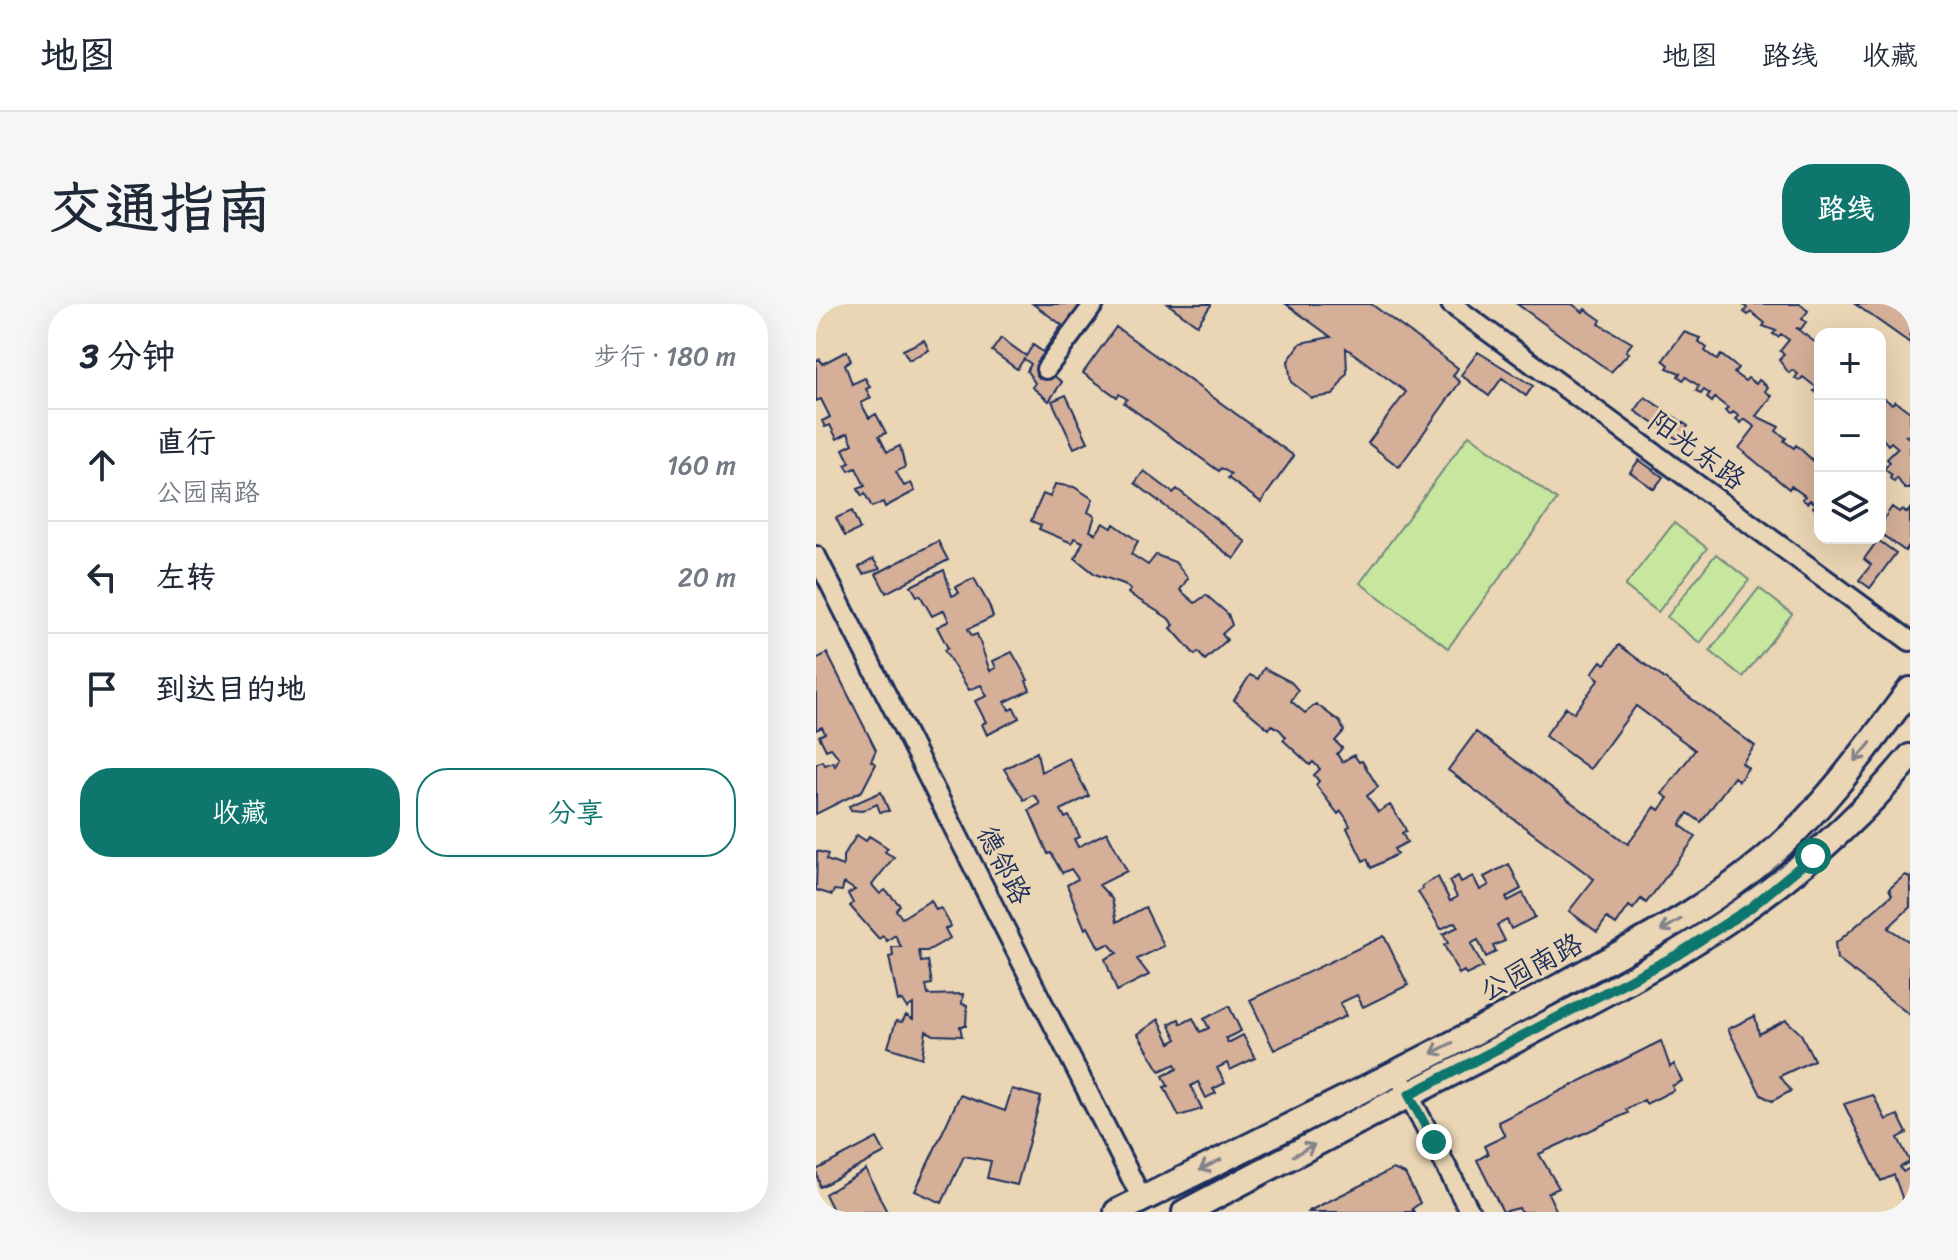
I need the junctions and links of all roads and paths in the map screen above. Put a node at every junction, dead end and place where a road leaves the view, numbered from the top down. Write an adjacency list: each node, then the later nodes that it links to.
1 (1094, 304): 3 (street)
2 (1451, 304): 6 (street, 阳光东路)
3 (1046, 369)
4 (816, 556): 5 (street, 德邻路)
5 (821, 576): 11 (street, 德邻路)
6 (1910, 641)
7 (1910, 690): 9 (main road, 公园南路, one-way to 9)
8 (1910, 757): 10 (main road, 公园南路)
9 (1396, 1071): 10 (street); 11 (main road, 公园南路, one-way to 11)
10 (1409, 1095): 13 (main road, 公园南路, one-way to 10); 14 (street)
11 (1142, 1199): 12 (main road, 公园南路)
12 (1117, 1212)
13 (1185, 1212)
14 (1470, 1212)

